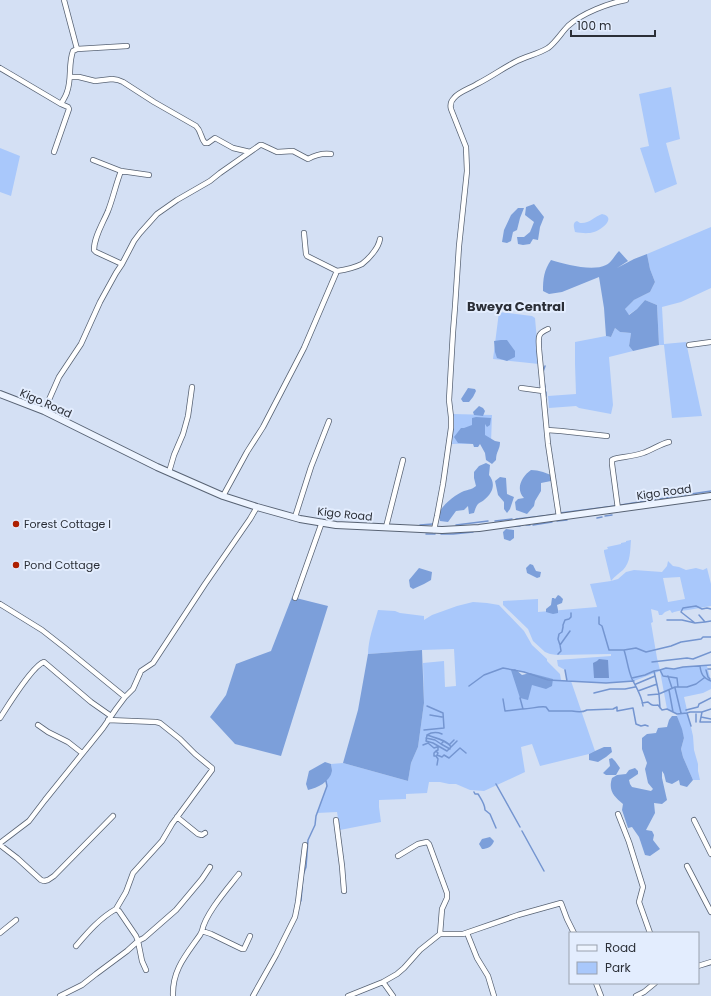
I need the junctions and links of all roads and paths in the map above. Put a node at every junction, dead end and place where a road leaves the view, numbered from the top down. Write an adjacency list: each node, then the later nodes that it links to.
1 (64, 0): 4 (street)
2 (626, 0): 40 (street)
3 (128, 46): 4 (street)
4 (77, 49): 6 (street)
5 (0, 68): 7 (street)
6 (70, 77): 7 (street); 9 (street)
7 (61, 104): 8 (street)
8 (54, 152)
9 (250, 152): 10 (street); 16 (street)
10 (331, 154)
11 (93, 160): 12 (street)
12 (121, 171): 13 (street); 16 (street)
13 (149, 175)
14 (304, 233): 17 (street)
15 (380, 239): 17 (street)
16 (122, 264): 25 (street)
17 (337, 271): 32 (street)
18 (548, 328): 23 (street)
19 (711, 342): 20 (street)
20 (688, 344)
21 (192, 387): 31 (street)
22 (520, 388): 23 (street)
23 (543, 391): 27 (street)
24 (0, 394): 25 (street, Kigo Road)
25 (44, 412): 31 (street, Kigo Road)
26 (329, 421): 36 (street)
27 (547, 430): 28 (street); 37 (street)
28 (607, 436)
29 (669, 442): 35 (street)
30 (403, 460): 39 (street)
31 (169, 472): 32 (street, Kigo Road)
32 (223, 496): 34 (street, Kigo Road)
33 (711, 496): 35 (street, Kigo Road)
34 (257, 507): 36 (street, Kigo Road); 43 (street)
35 (618, 509): 37 (street, Kigo Road)
36 (295, 517): 38 (street, Kigo Road)
37 (558, 517): 40 (street, Kigo Road)
38 (322, 522): 39 (street, Kigo Road); 41 (street)
39 (386, 527): 40 (street, Kigo Road)
40 (434, 530)
41 (295, 598)
42 (0, 604): 43 (street)
43 (125, 697): 45 (street)
44 (0, 718): 45 (street)
45 (109, 718): 47 (street); 50 (street)
46 (38, 725): 47 (street)
47 (82, 753): 54 (street)
48 (618, 814): 67 (street)
49 (113, 816): 54 (street)
50 (177, 817): 53 (street); 62 (street)
51 (336, 820): 61 (street)
52 (694, 820): 56 (street)
53 (205, 834)
54 (0, 844)
55 (305, 845): 82 (street)
56 (711, 854)
57 (398, 856): 70 (street)
58 (687, 866): 63 (street)
59 (210, 867): 72 (street)
60 (239, 874): 65 (street)
61 (344, 891)
62 (116, 909): 72 (street); 73 (street)
63 (711, 912)
64 (16, 920): 69 (street)
65 (202, 931): 71 (street); 81 (street)
66 (574, 932): 68 (street)
67 (650, 932)
68 (467, 933): 70 (street); 85 (street)
69 (0, 934)
70 (440, 934): 77 (street)
71 (250, 936)
72 (138, 941): 76 (street); 80 (street)
73 (76, 946)
74 (711, 962): 75 (street)
75 (699, 966)
76 (146, 970)
77 (384, 982): 83 (street); 84 (street)
78 (596, 984): 86 (street)
79 (655, 984): 87 (street)
80 (60, 996)
81 (172, 996)
82 (253, 996)
83 (348, 996)
84 (393, 996)
85 (494, 996)
86 (601, 996)
87 (636, 996)

